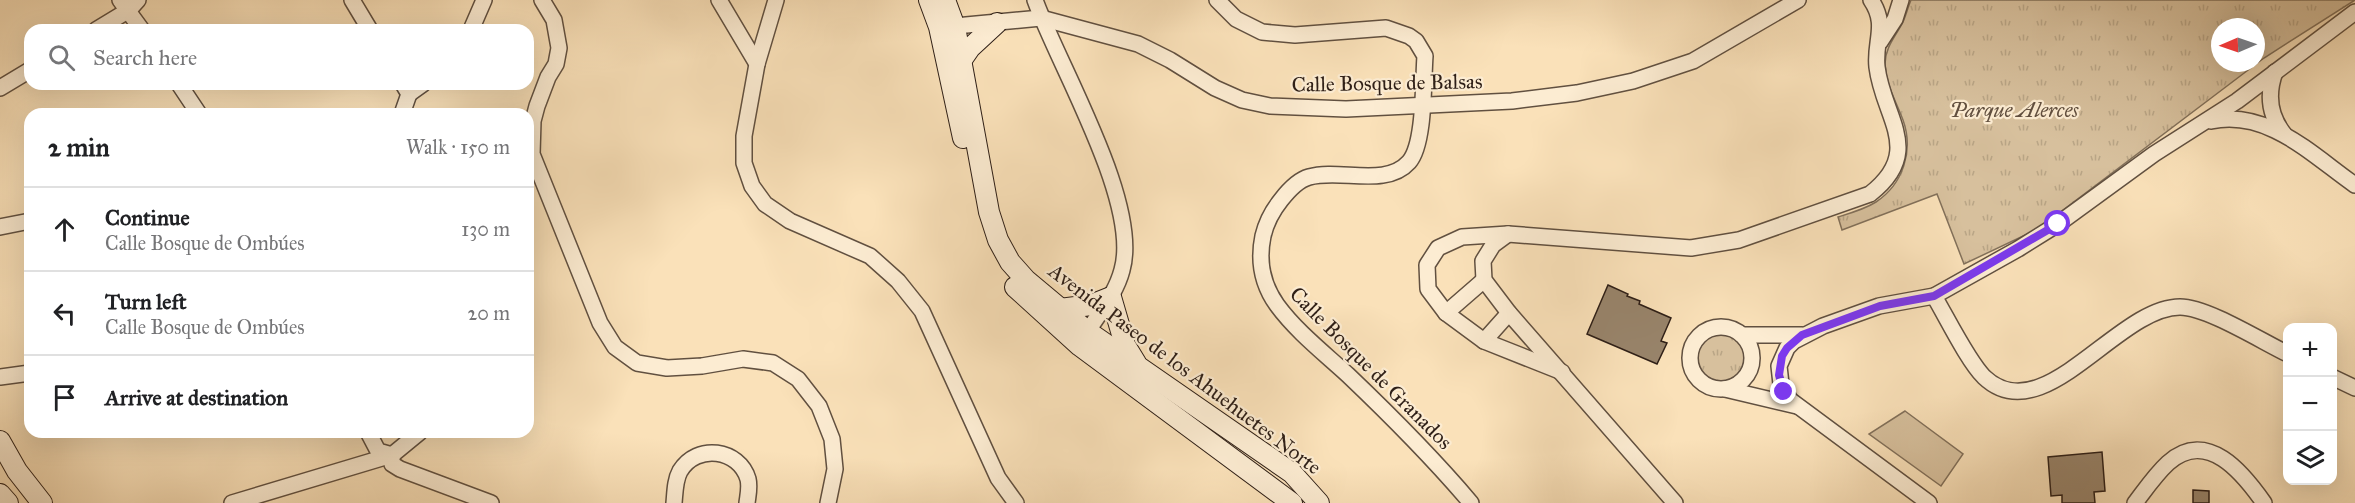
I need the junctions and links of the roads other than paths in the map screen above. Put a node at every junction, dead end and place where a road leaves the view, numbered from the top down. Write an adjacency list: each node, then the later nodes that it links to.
1 (352, 0): 19 (street)
2 (484, 0): 20 (street)
3 (542, 0): 33 (street)
4 (719, 0): 24 (street)
5 (776, 0): 24 (street)
6 (929, 0): 21 (street, Avenida Paseo de los Ahuehuetes Norte)
7 (945, 0): 21 (street, Avenida Paseo de los Ahuehuetes Norte)
8 (1035, 0): 15 (street)
9 (1217, 0): 30 (street, Calle Bosque de Granados)
10 (1798, 0): 30 (street, Calle Bosque de Balsas)
11 (1871, 0): 22 (street)
12 (1901, 0): 22 (street)
13 (129, 3): 17 (street); 18 (street)
14 (2355, 12): 25 (street)
15 (1041, 18): 16 (street, Calle Bosque de Balsas); 30 (street, Calle Bosque de Balsas); 43 (street)
16 (997, 22): 21 (street, Calle Bosque de Balsas); 23 (street)
17 (103, 24)
18 (139, 24)
19 (366, 24)
20 (474, 24)
21 (947, 27): 23 (street, Avenida Paseo de los Ahuehuetes Norte); 49 (street, Avenida Paseo de los Ahuehuetes Norte)
22 (1877, 47): 40 (street)
23 (961, 61): 44 (street, Avenida Paseo de los Ahuehuetes Norte)
24 (757, 64): 74 (street)
25 (2275, 72): 34 (street); 35 (street)
26 (24, 74): 27 (street)
27 (0, 88)
28 (183, 90): 31 (street)
29 (406, 90): 32 (street)
30 (1422, 104): 77 (street, Calle Bosque de Granados)
31 (195, 108)
32 (403, 108)
33 (534, 117)
34 (2200, 125): 35 (street); 42 (street)
35 (2286, 136): 37 (street)
36 (534, 159): 73 (street)
37 (2355, 185)
38 (24, 222): 39 (street)
39 (0, 227)
40 (1508, 234): 41 (street); 45 (street)
41 (1484, 280): 45 (street); 46 (street)
42 (1934, 296): 48 (street); 51 (street)
43 (1111, 297): 44 (street); 49 (street); 53 (street)
44 (1060, 309): 49 (street, Avenida Paseo de los Ahuehuetes Norte)
45 (1446, 313): 50 (street)
46 (1509, 313): 50 (street); 55 (street)
47 (1742, 335): 48 (street); 52 (street); 60 (street)
48 (1802, 335): 54 (street)
49 (1084, 339): 53 (street, Avenida Paseo de los Ahuehuetes Norte); 75 (street, Avenida Paseo de los Ahuehuetes Norte)
50 (1484, 340): 55 (street)
51 (2283, 351)
52 (1752, 361): 54 (street); 60 (street)
53 (1137, 366): 76 (street, Avenida Paseo de los Ahuehuetes Norte)
54 (1779, 366): 61 (street)
55 (1562, 372): 78 (street)
56 (24, 375): 57 (street)
57 (0, 377)
58 (2337, 379): 59 (street)
59 (2355, 388)
60 (1725, 389): 61 (street)
61 (1797, 406): 79 (street)
62 (371, 438): 65 (street)
63 (413, 438): 65 (street)
64 (0, 441): 68 (street)
65 (392, 455): 69 (street); 70 (street)
66 (0, 494): 67 (street)
67 (8, 503)
68 (42, 503)
69 (232, 503)
70 (492, 503)
71 (674, 503): 72 (street)
72 (747, 503)
73 (828, 503)
74 (1016, 503)
75 (1292, 503)
76 (1319, 503)
77 (1471, 503)
78 (1676, 503)
79 (1929, 503)
80 (2135, 503): 81 (street)
81 (2264, 503)

